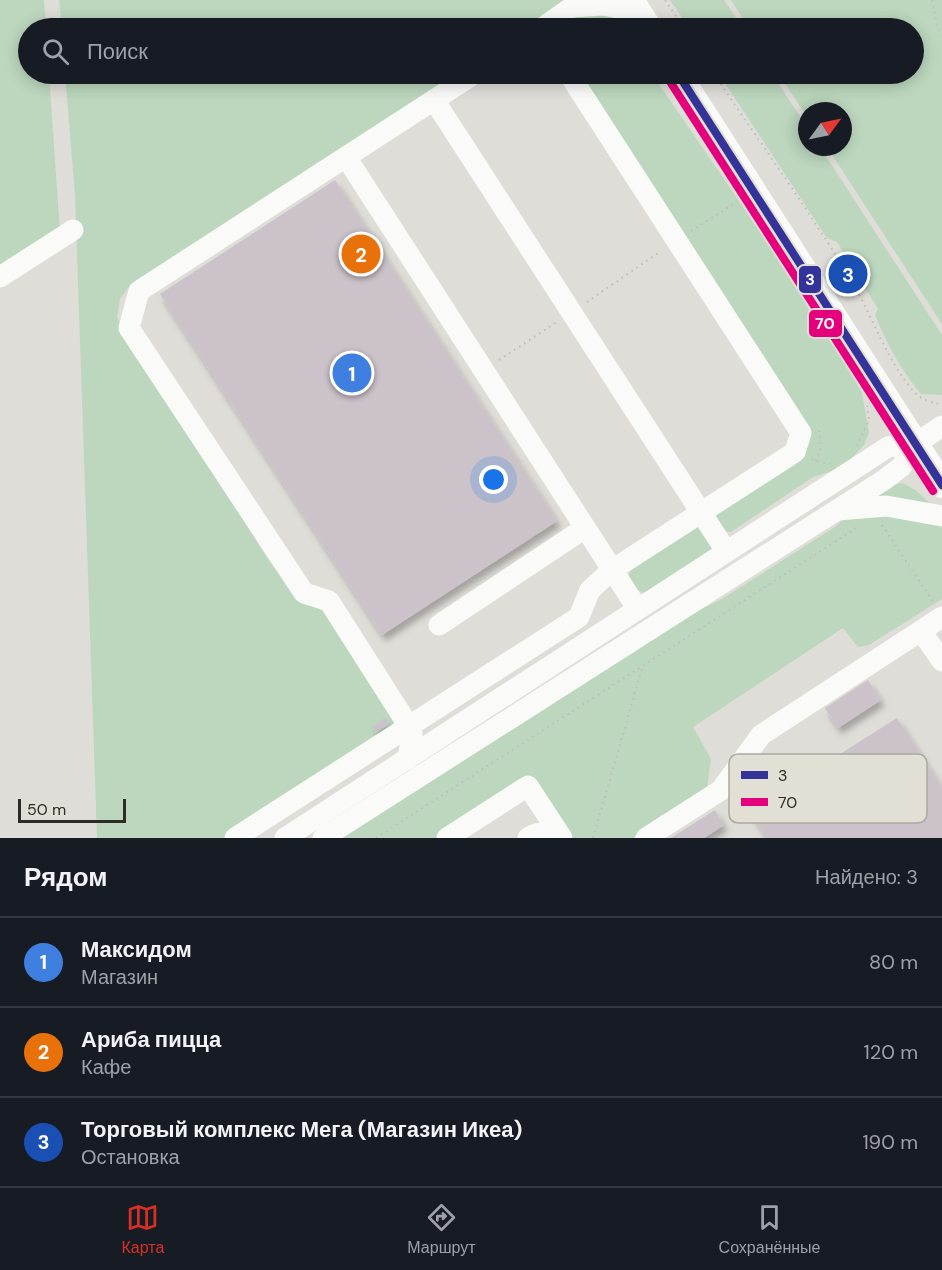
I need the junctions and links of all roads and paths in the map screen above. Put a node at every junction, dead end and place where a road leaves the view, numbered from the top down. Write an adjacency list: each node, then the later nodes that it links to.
1 (665, 0): 6 (path)
2 (932, 0): 7 (path)
3 (574, 4): 4 (street); 5 (street)
4 (639, 13)
5 (555, 18)
6 (677, 18)
7 (942, 35)
8 (459, 84): 12 (street)
9 (576, 84): 16 (street)
10 (684, 84): 24 (main road)
11 (721, 84): 20 (path)
12 (434, 100): 13 (street); 18 (street)
13 (346, 157): 19 (street); 42 (street)
14 (742, 199): 16 (path)
15 (73, 230): 17 (street)
16 (677, 240): 18 (path); 23 (street)
17 (0, 277)
18 (572, 313): 19 (path); 29 (street)
19 (483, 370): 33 (street)
20 (942, 402)
21 (867, 404): 25 (path)
22 (942, 426): 24 (street)
23 (798, 442): 26 (path); 29 (street)
24 (916, 444): 27 (main road); 28 (street); 34 (street)
25 (851, 450)
26 (833, 462)
27 (942, 485)
28 (834, 510): 30 (street); 49 (street)
29 (701, 512): 34 (street); 35 (street)
30 (942, 516)
31 (866, 522): 41 (path)
32 (882, 525): 37 (path)
33 (585, 528): 35 (street); 38 (street)
34 (726, 551): 36 (street)
35 (612, 570): 36 (street); 42 (street)
36 (637, 608): 44 (street)
37 (939, 611): 39 (street)
38 (439, 625)
39 (921, 631): 40 (street); 43 (street)
40 (942, 661)
41 (643, 665): 50 (path); 52 (path)
42 (408, 725): 44 (street); 47 (street)
43 (747, 754)
44 (408, 759): 48 (street)
45 (729, 779): 53 (street)
46 (545, 837): 51 (street)
47 (236, 838)
48 (285, 838)
49 (324, 838)
50 (376, 838)
51 (447, 838)
52 (593, 838)
53 (646, 838)

